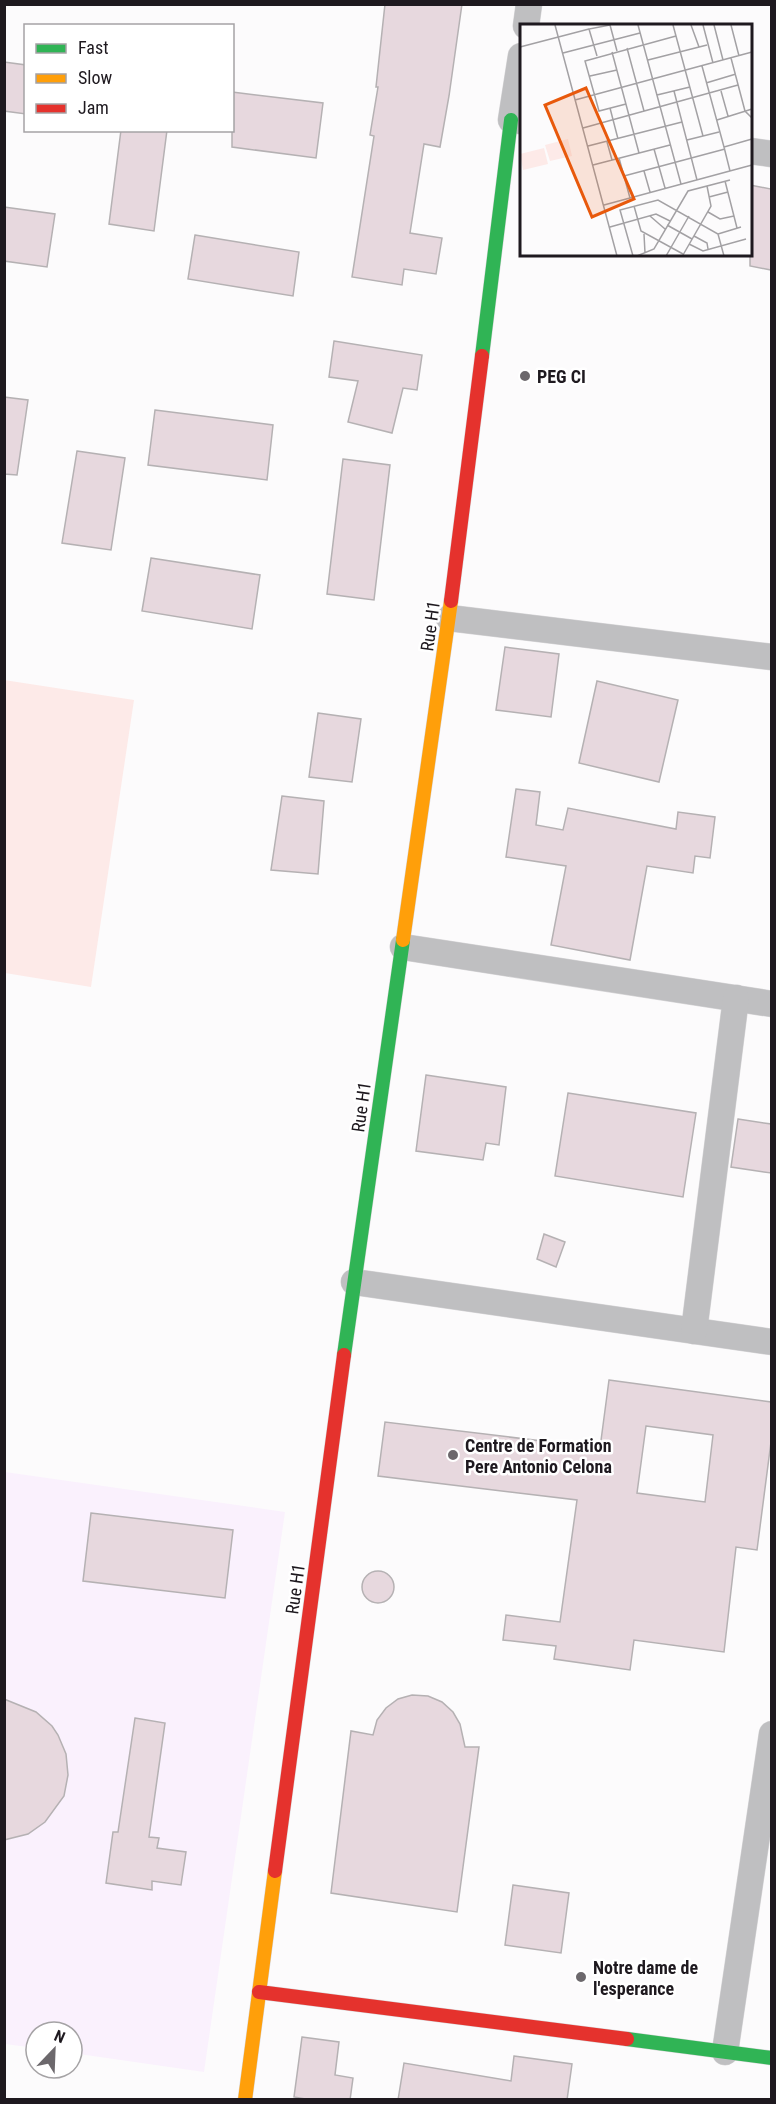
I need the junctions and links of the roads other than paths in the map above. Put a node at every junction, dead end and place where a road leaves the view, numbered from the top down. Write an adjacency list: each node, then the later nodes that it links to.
1 (529, 4): 2 (street)
2 (526, 24)
3 (520, 69): 4 (street)
4 (516, 120): 7 (street, Rue H1)
5 (752, 151): 6 (street)
6 (771, 154)
7 (449, 618): 8 (street); 9 (street, Rue H1)
8 (771, 657)
9 (403, 947): 10 (street); 12 (street, Rue H1)
10 (736, 998): 11 (street); 13 (street)
11 (771, 1004)
12 (354, 1282): 13 (street); 16 (street, Rue H1)
13 (694, 1330): 14 (street)
14 (771, 1342)
15 (771, 1734): 17 (street)
16 (259, 1992): 17 (street); 19 (street, Rue H1)
17 (725, 2052): 18 (street)
18 (771, 2058)
19 (245, 2100)

